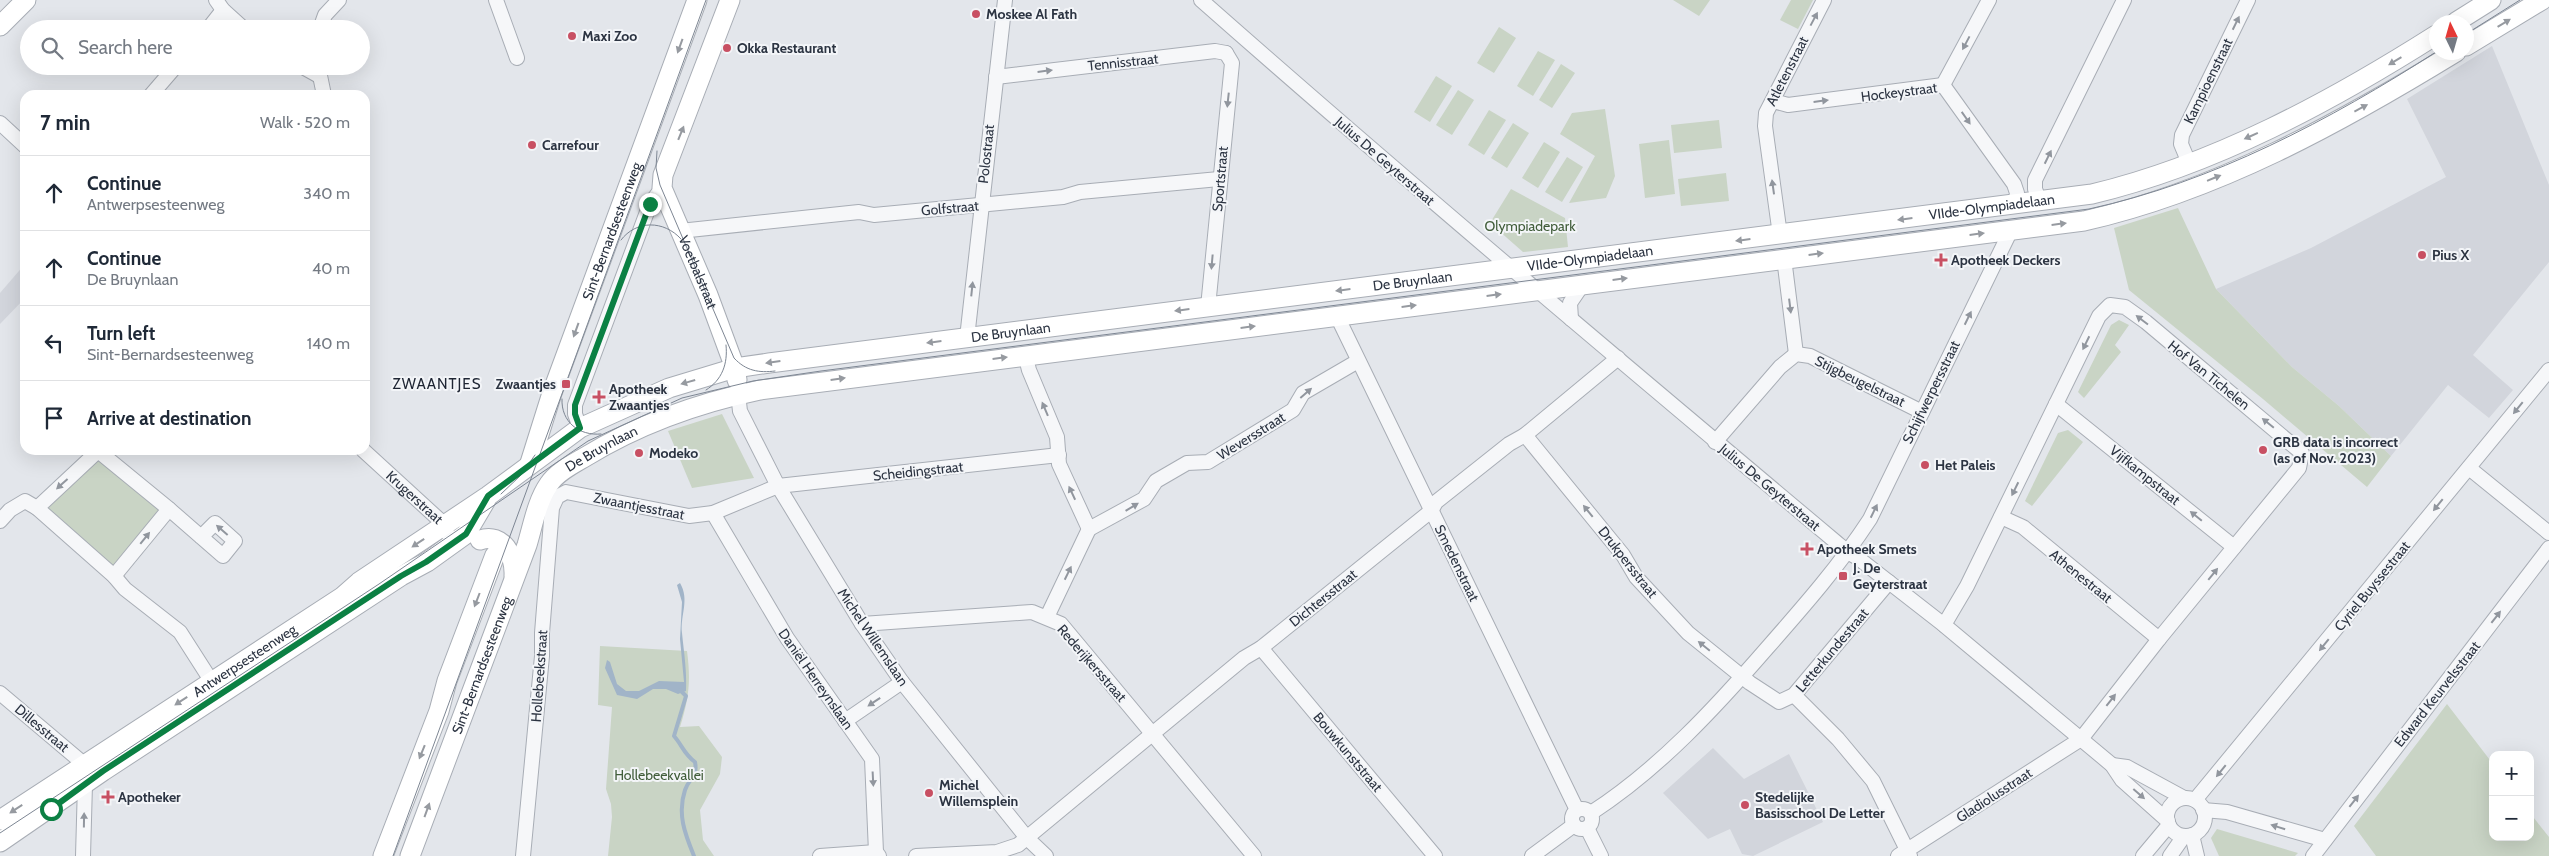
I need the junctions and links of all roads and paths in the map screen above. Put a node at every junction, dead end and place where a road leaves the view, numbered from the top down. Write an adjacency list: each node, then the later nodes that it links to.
1 (26, 0): 21 (main road)
2 (339, 0): 15 (street)
3 (496, 0): 26 (street)
4 (697, 0): 72 (main road, Sint-Bernardsesteenweg, one-way to 72)
5 (730, 0): 40 (main road, Sint-Bernardsesteenweg, one-way to 5)
6 (1005, 0): 30 (street, Polostraat)
7 (1201, 0): 22 (street, Julius De Geyterstraat)
8 (1824, 0): 34 (street, Atletenstraat, one-way to 8)
9 (1989, 0): 31 (street, one-way to 31)
10 (2124, 0): 39 (street, one-way to 10)
11 (2248, 0): 37 (street, Kampioenstraat, one-way to 11)
12 (2491, 0): 16 (main road)
13 (2542, 0): 24 (main road, one-way to 13)
14 (220, 5): 17 (street); 18 (street)
15 (325, 15): 19 (street); 20 (street)
16 (2467, 15)
17 (212, 20)
18 (235, 20)
19 (321, 20)
20 (323, 20)
21 (0, 26)
22 (1241, 35): 25 (street); 49 (street, Julius De Geyterstraat)
23 (2429, 39): 37 (main road, VIIde-Olympiadelaan, one-way to 37)
24 (2474, 41)
25 (1226, 53): 30 (street, Tennisstraat, one-way to 25); 38 (street, Sportstraat, one-way to 38)
26 (517, 58)
27 (2443, 60): 45 (main road, VIIde-Olympiadelaan, one-way to 27)
28 (168, 75): 32 (street)
29 (320, 75): 33 (street)
30 (996, 77): 43 (street, Polostraat)
31 (1943, 86): 34 (street, Hockeystraat, one-way to 31); 41 (street, Hockeystraat, one-way to 41)
32 (155, 90)
33 (323, 90)
34 (1773, 101): 47 (street, Atletenstraat, one-way to 34)
35 (0, 123): 36 (street)
36 (20, 141)
37 (2189, 163): 42 (main road, VIIde-Olympiadelaan)
38 (1219, 179): 43 (street, Golfstraat); 52 (street, Sportstraat, one-way to 52)
39 (2035, 180): 41 (street); 42 (street)
40 (662, 183): 46 (main road, Voetbalstraat); 65 (street, Sint-Bernardsesteenweg)
41 (2014, 184): 44 (street)
42 (2040, 202): 44 (main road, VIIde-Olympiadelaan)
43 (980, 205): 46 (street, Golfstraat); 55 (street, Polostraat, one-way to 43)
44 (2015, 205): 47 (main road, VIIde-Olympiadelaan, one-way to 47)
45 (2011, 230): 48 (main road, VIIde-Olympiadelaan, one-way to 45); 64 (street, Schijfwerpersstraat, one-way to 45)
46 (680, 231): 60 (main road, Voetbalstraat)
47 (1780, 235): 49 (main road, VIIde-Olympiadelaan, one-way to 49)
48 (1784, 258): 50 (main road, VIIde-Olympiadelaan, one-way to 48); 57 (street, one-way to 57)
49 (1513, 268): 51 (street, Julius De Geyterstraat); 52 (main road, De Bruynlaan, one-way to 52)
50 (1583, 284): 51 (main road, VIIde-Olympiadelaan); 54 (street)
51 (1537, 289): 53 (main road, De Bruynlaan, one-way to 51); 54 (street, Julius De Geyterstraat)
52 (1208, 307): 55 (main road, De Bruynlaan, one-way to 55)
53 (1337, 316): 56 (main road, De Bruynlaan, one-way to 53); 59 (street, Smedenstraat)
54 (1571, 319): 58 (street, Julius De Geyterstraat)
55 (967, 338): 60 (main road, De Bruynlaan, one-way to 60)
56 (1025, 354): 62 (main road, De Bruynlaan, one-way to 56); 71 (street, one-way to 56)
57 (1796, 354): 64 (street, Stijgbeugelstraat); 67 (street, Stijgbeugelstraat)
58 (1618, 358): 66 (street, Dichtersstraat); 67 (street, Julius De Geyterstraat)
59 (1358, 361): 80 (street, Smedenstraat); 85 (street, Weversstraat, one-way to 59)
60 (735, 368): 62 (main road, Voetbalstraat); 65 (main road, De Bruynlaan, one-way to 65)
61 (2549, 370): 73 (street, Cyriel Buyssestraat, one-way to 73)
62 (738, 394): 74 (main road, De Bruynlaan); 75 (street, Michel Willemslaan)
63 (2056, 404): 82 (street, Hof Van Tichelen, one-way to 82); 90 (street, Vijfkampstraat, one-way to 63); 90 (street, Hof Van Tichelen, one-way to 63)
64 (1922, 412): 93 (street, Schijfwerpersstraat, one-way to 64)
65 (580, 428): 72 (main road, De Bruynlaan)
66 (1525, 435): 80 (street, Dichtersstraat); 103 (street, Drukpersstraat, one-way to 66)
67 (1715, 442): 93 (street, Julius De Geyterstraat)
68 (93, 455): 78 (street, one-way to 78)
69 (102, 455): 79 (street)
70 (368, 455): 84 (street, Krugerstraat)
71 (1058, 456): 75 (street, Scheidingstraat); 85 (street, one-way to 71)
72 (530, 464): 76 (main road, Antwerpsesteenweg)
73 (2469, 468): 86 (street); 114 (street, Cyriel Buyssestraat, one-way to 114)
74 (556, 477): 89 (main road, Sint-Bernardsesteenweg)
75 (778, 486): 81 (street, Zwaantjesstraat); 99 (street, Michel Willemslaan)
76 (488, 496): 84 (main road, Antwerpsesteenweg); 88 (main road, Antwerpsesteenweg)
77 (557, 497): 81 (street, Zwaantjesstraat); 128 (street, Hollebeekstraat)
78 (37, 508): 83 (street); 95 (street)
79 (169, 509): 87 (street); 95 (street, one-way to 79)
80 (1431, 511): 102 (street, Dichtersstraat); 115 (street, Smedenstraat)
81 (713, 513): 108 (street, Daniël Herreynslaan)
82 (2001, 517): 100 (street, Hof Van Tichelen); 101 (street, Athenestraat)
83 (0, 521)
84 (445, 525): 88 (main road, Krugerstraat); 92 (street); 104 (main road, Antwerpsesteenweg, one-way to 104)
85 (1089, 530): 98 (street, one-way to 85)
86 (2549, 533)
87 (201, 537)
88 (473, 537): 92 (main road, Antwerpsesteenweg); 94 (main road, Krugerstraat)
89 (527, 545): 94 (main road); 96 (main road, Sint-Bernardsesteenweg)
90 (2234, 547): 101 (street, Hof Van Tichelen, one-way to 90)
91 (2549, 548): 121 (street, Edward Keurvelsstraat, one-way to 91)
92 (439, 553): 113 (main road, Antwerpsesteenweg)
93 (1848, 553): 97 (street, Julius De Geyterstraat); 103 (street)
94 (502, 554): 96 (main road); 126 (main road, Sint-Bernardsesteenweg, one-way to 126)
95 (114, 576): 104 (street)
96 (514, 576): 127 (main road, Sint-Bernardsesteenweg, one-way to 96)
97 (1889, 582): 100 (street, Julius De Geyterstraat); 107 (street, Letterkundestraat)
98 (1047, 617): 99 (street, Rederijkersstraat); 109 (street, Rederijkersstraat)
99 (862, 624): 105 (street, Michel Willemslaan)
100 (1944, 625): 110 (street, Julius De Geyterstraat)
101 (2159, 639): 110 (street, Hof Van Tichelen, one-way to 101)
102 (1261, 648): 109 (street, Dichtersstraat); 133 (street, Bouwkunststraat)
103 (1742, 677): 107 (street, Letterkundestraat); 115 (street)
104 (212, 682): 111 (main road, Antwerpsesteenweg, one-way to 111)
105 (902, 682): 108 (street, one-way to 108); 120 (street, Michel Willemslaan)
106 (0, 693): 111 (street, Dillesstraat)
107 (1794, 695): 124 (street)
108 (846, 721): 123 (street, Daniël Herreynslaan, one-way to 123)
109 (1152, 733): 120 (street, Dichtersstraat); 132 (street, Rederijkersstraat)
110 (2081, 739): 112 (street, Julius De Geyterstraat); 124 (street, Gladiolusstraat)
111 (84, 764): 116 (main road, Antwerpsesteenweg, one-way to 116)
112 (2112, 765): 114 (street, Julius De Geyterstraat); 117 (street, Julius De Geyterstraat, one-way to 117)
113 (85, 784): 122 (main road, Antwerpsesteenweg); 125 (street, one-way to 113)
114 (2194, 803): 117 (street); 119 (street); 121 (street, one-way to 114)
115 (1584, 811): 118 (street)
116 (0, 820)
117 (2168, 823): 119 (street); 136 (street)
118 (1580, 826): 134 (street); 135 (street)
119 (2188, 836): 137 (street); 138 (street)
120 (1027, 838): 130 (street); 131 (street, Michel Willemslaan)
121 (2325, 840): 139 (street, Edward Keurvelsstraat)
122 (0, 842)
123 (877, 854): 129 (street)
124 (1905, 854)
125 (83, 856)
126 (383, 856)
127 (410, 856)
128 (523, 856)
129 (820, 856)
130 (916, 856)
131 (1046, 856)
132 (1254, 856)
133 (1435, 856)
134 (1532, 856)
135 (1601, 856)
136 (2143, 856)
137 (2170, 856)
138 (2197, 856)
139 (2313, 856)

